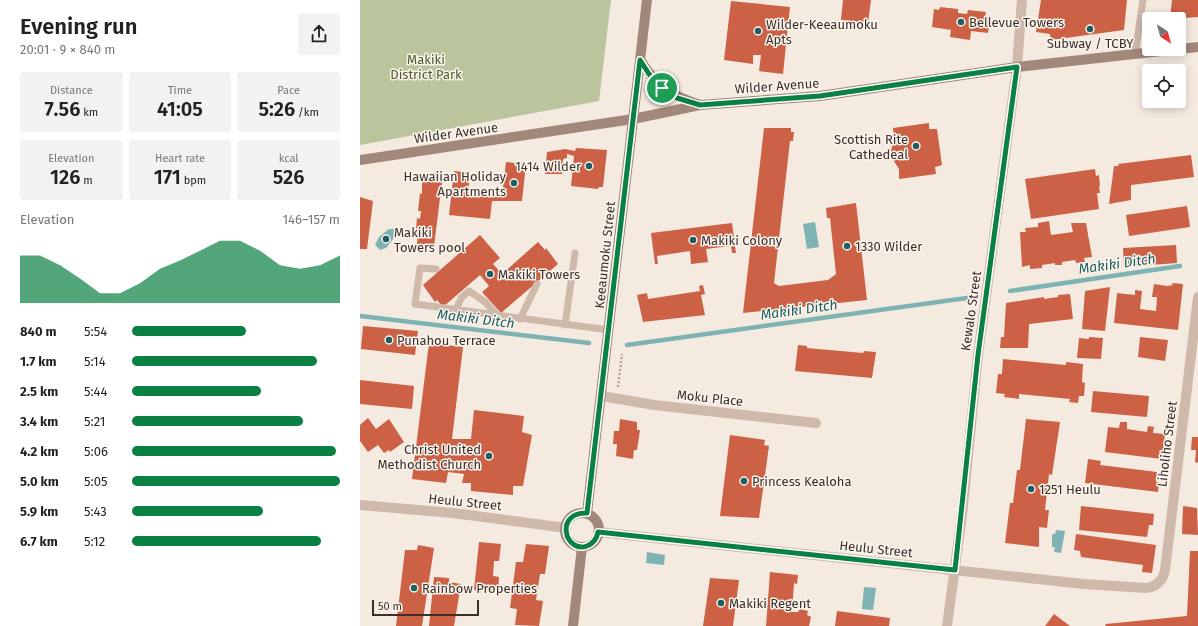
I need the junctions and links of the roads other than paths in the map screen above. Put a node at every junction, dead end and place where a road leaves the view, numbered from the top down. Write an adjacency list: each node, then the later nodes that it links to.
1 (647, 0): 6 (main road, Keeaumoku Street)
2 (1022, 0): 7 (street, Kewalo Street)
3 (1143, 0): 5 (lane)
4 (1198, 47): 5 (main road, Wilder Avenue)
5 (1135, 54): 7 (main road, Wilder Avenue)
6 (640, 60): 8 (main road); 9 (main road, Keeaumoku Street)
7 (1017, 67): 8 (main road, Wilder Avenue); 27 (street, Kewalo Street)
8 (700, 105): 9 (main road, Wilder Avenue)
9 (633, 119): 10 (main road, Wilder Avenue); 19 (main road, Keeaumoku Street)
10 (360, 160)
11 (575, 253): 18 (lane)
12 (436, 269): 15 (lane)
13 (537, 284): 17 (lane)
14 (1198, 297): 28 (street, Liholiho Street)
15 (455, 311): 16 (lane); 16 (lane)
16 (498, 316): 17 (lane)
17 (520, 319): 18 (lane)
18 (565, 325): 19 (lane)
19 (609, 330): 20 (main road, Keeaumoku Street)
20 (602, 396): 21 (street, Moku Place); 23 (main road, Keeaumoku Street)
21 (816, 423)
22 (360, 505): 24 (street, Heulu Street)
23 (587, 513): 24 (main road); 25 (main road)
24 (566, 528): 26 (main road)
25 (598, 532): 26 (main road); 27 (street, Heulu Street)
26 (582, 547): 29 (main road)
27 (955, 570): 28 (street, Heulu Street); 30 (street, Kewalo Street)
28 (1150, 587)
29 (573, 626)
30 (947, 626)

